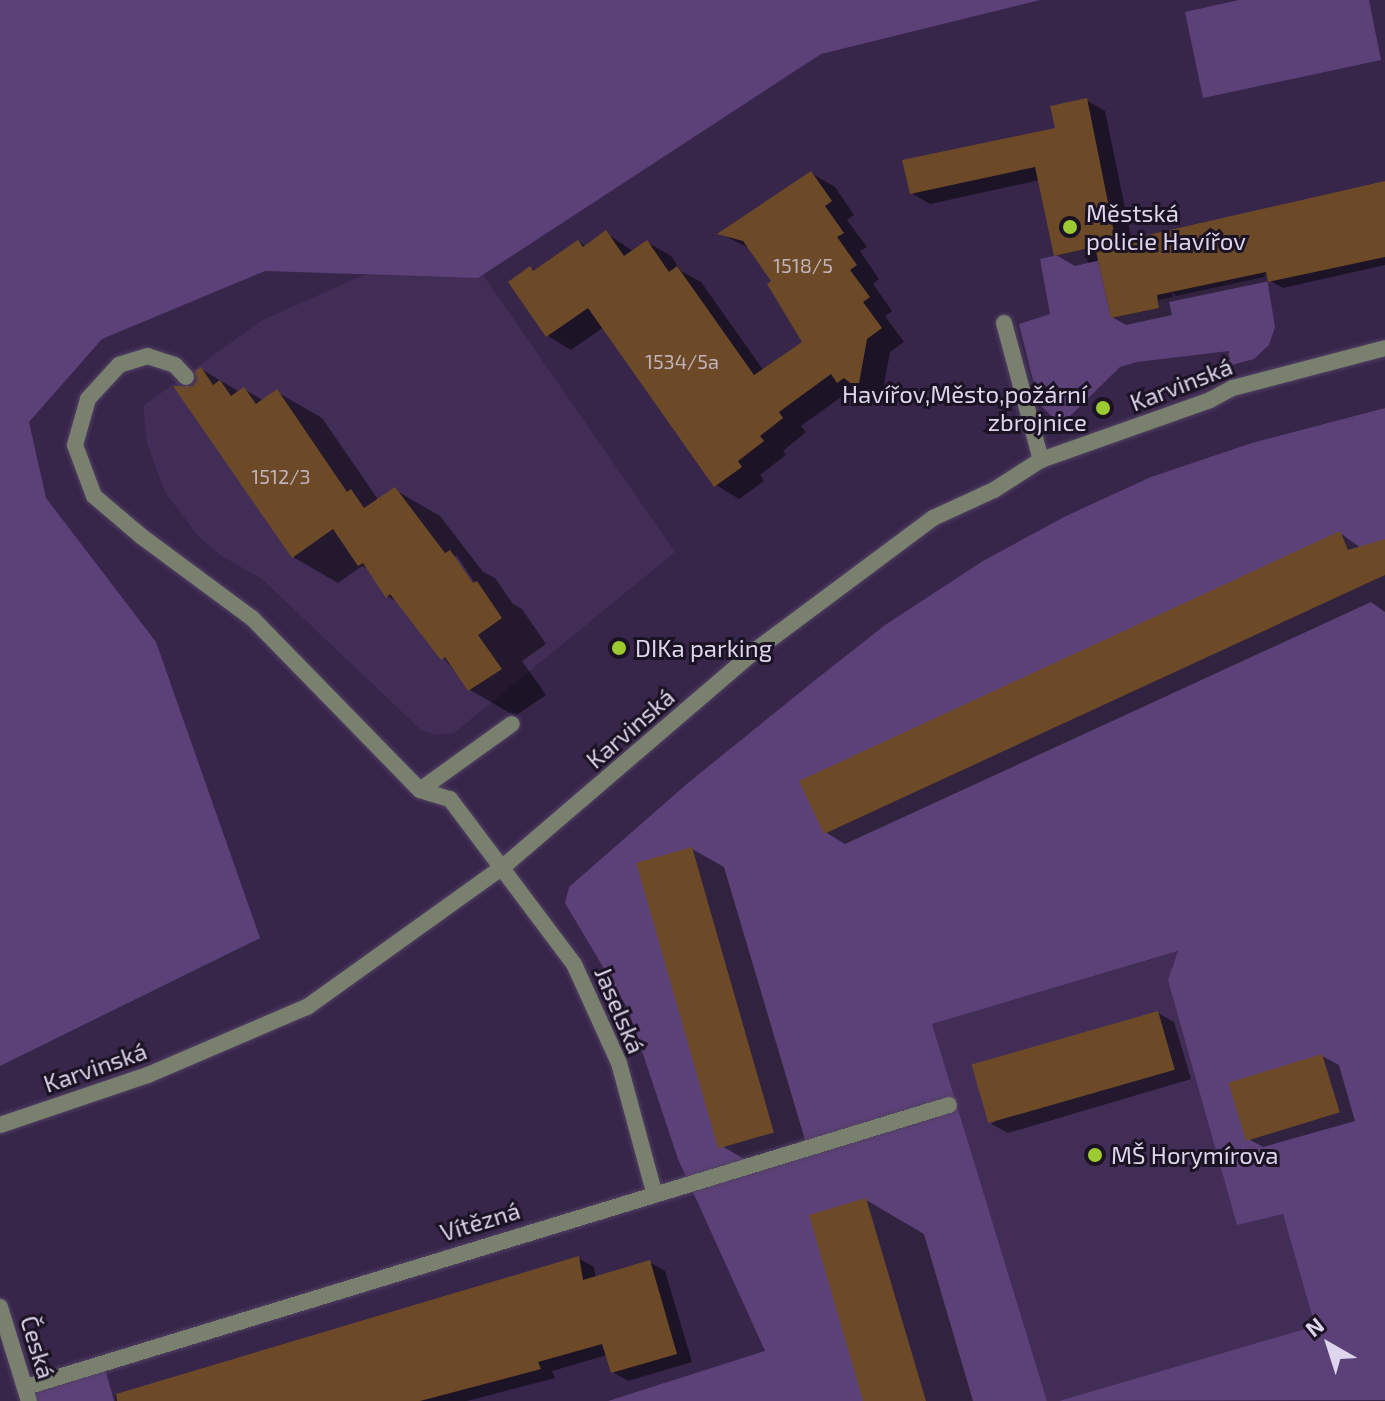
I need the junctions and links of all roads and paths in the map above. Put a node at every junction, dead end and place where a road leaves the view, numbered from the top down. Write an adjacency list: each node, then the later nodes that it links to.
1 (1004, 323): 4 (street)
2 (1385, 348): 4 (street, Karvinská)
3 (186, 377): 6 (street)
4 (1041, 460): 7 (street, Karvinská)
5 (512, 724): 6 (street)
6 (420, 790): 7 (street, Jaselská)
7 (504, 866): 9 (street, Karvinská); 10 (street, Jaselská)
8 (949, 1105): 10 (street, Vítězná)
9 (0, 1125)
10 (654, 1192): 12 (street, Vítězná)
11 (0, 1307): 12 (street, Česká)
12 (27, 1394)

